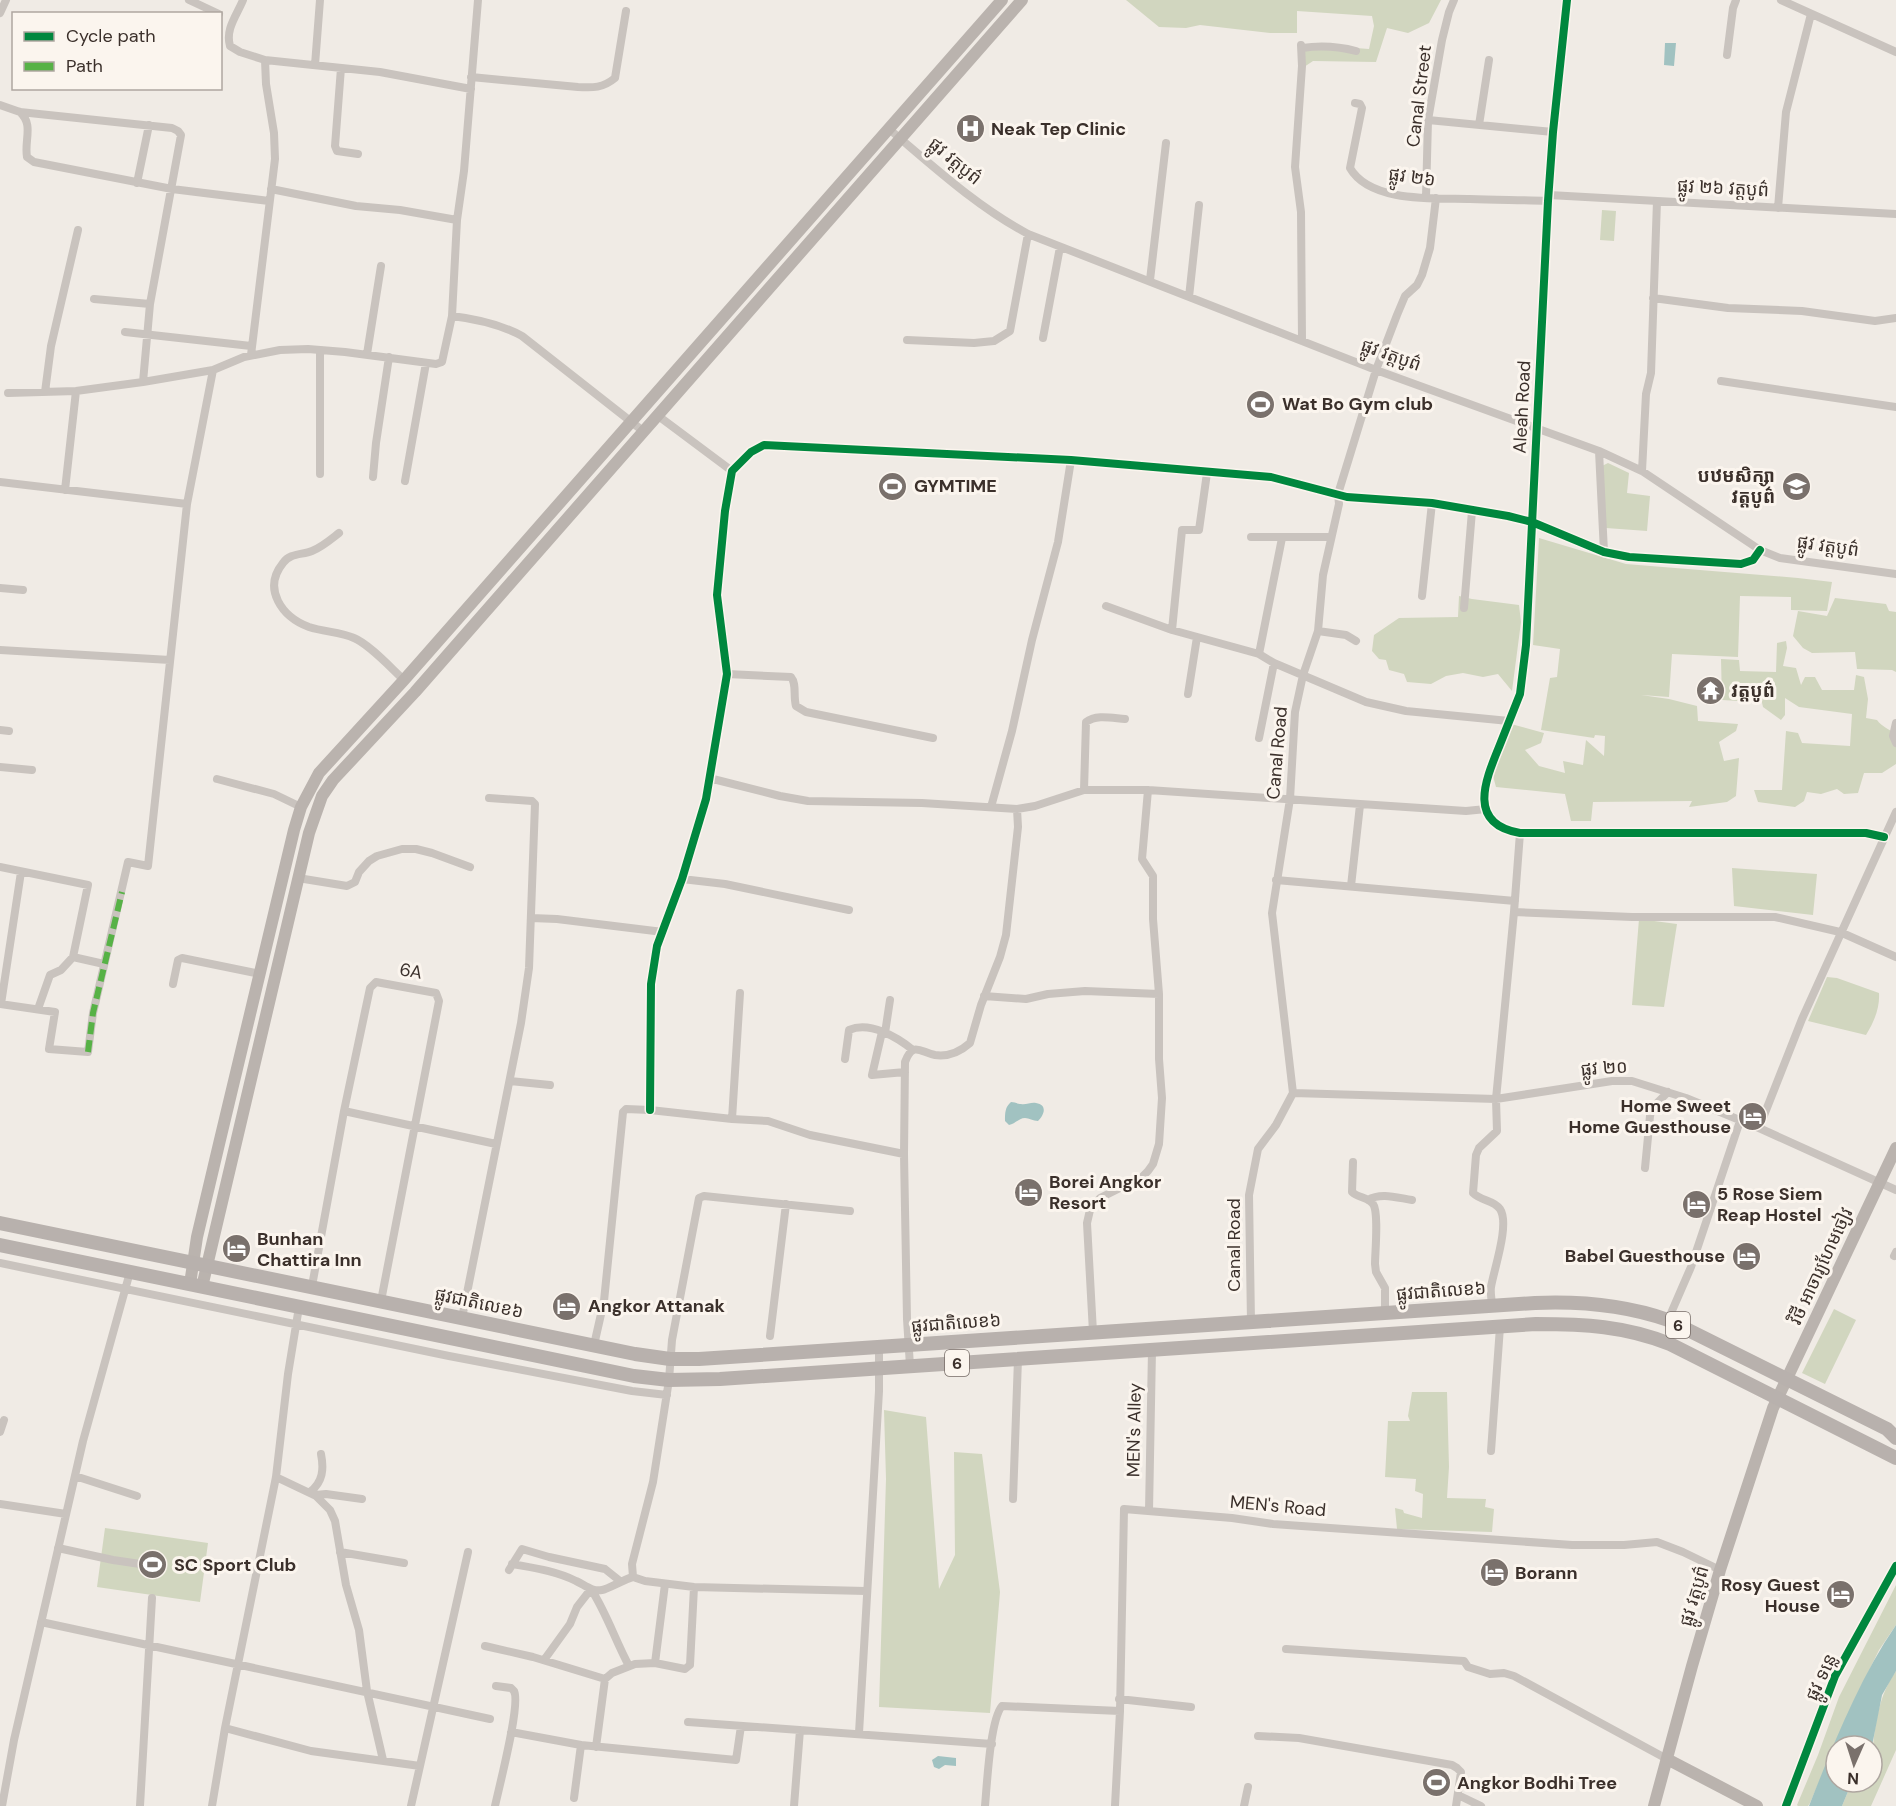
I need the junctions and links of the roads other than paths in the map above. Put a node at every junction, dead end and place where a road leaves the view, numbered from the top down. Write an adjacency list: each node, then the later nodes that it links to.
1 (6, 0): 14 (street)
2 (189, 0): 13 (street)
3 (243, 0): 17 (street)
4 (320, 0): 23 (street)
5 (478, 0): 25 (street)
6 (1002, 0): 33 (main road)
7 (1022, 0): 35 (main road)
8 (1454, 0): 30 (street, Canal Street)
9 (1567, 0): 34 (street, Aleah Road)
10 (1736, 0): 20 (street)
11 (1781, 0): 15 (street)
12 (626, 11): 25 (street)
13 (216, 12)
14 (0, 13)
15 (1812, 14): 19 (street); 47 (street)
16 (222, 15): 17 (street)
17 (235, 19): 21 (street)
18 (1356, 51): 65 (street)
19 (1896, 52)
20 (1727, 55)
21 (266, 60): 23 (street); 40 (street)
22 (1489, 60): 32 (street)
23 (315, 65): 24 (street)
24 (341, 68): 26 (street); 37 (street)
25 (471, 78): 26 (street)
26 (471, 89): 49 (street)
27 (1354, 103): 41 (street, ផ្លូវ ២៦)
28 (0, 105): 29 (street)
29 (20, 112): 31 (street); 38 (street)
30 (1428, 120): 32 (street); 41 (street, Canal Street)
31 (149, 125): 38 (street); 39 (street)
32 (1479, 125): 34 (street)
33 (889, 129): 35 (street, ផ្លូវ វត្តបូព៌); 80 (main road)
34 (1553, 132): 43 (street, Aleah Road)
35 (900, 139): 51 (street, ផ្លូវ វត្តបូព៌); 79 (main road)
36 (1166, 143): 54 (street)
37 (358, 154)
38 (137, 183): 39 (street)
39 (172, 189): 44 (street); 58 (street)
40 (271, 189): 44 (street); 49 (street)
41 (1426, 197): 42 (street, ផ្លូវ ២៦)
42 (1436, 198): 43 (street, ផ្លូវ ២៦); 72 (street, Canal Road)
43 (1548, 198): 45 (street, ផ្លូវ ២៦ វត្តបូព៌); 81 (street, Aleah Road)
44 (269, 201): 67 (street)
45 (1657, 201): 47 (street, ផ្លូវ ២៦ វត្តបូព៌); 56 (street)
46 (1199, 205): 55 (street)
47 (1778, 208): 48 (street, ផ្លូវ ២៦ វត្តបូព៌)
48 (1896, 214)
49 (457, 220): 59 (street)
50 (78, 230): 76 (street)
51 (1028, 234): 52 (street, ផ្លូវ វត្តបូព៌); 64 (street)
52 (1060, 248): 54 (street, ផ្លូវ វត្តបូព៌); 63 (street)
53 (381, 266): 68 (street)
54 (1150, 280): 55 (street, ផ្លូវ វត្តបូព៌)
55 (1189, 297): 65 (street, ផ្លូវ វត្តបូព៌)
56 (1653, 298): 60 (street); 86 (street)
57 (94, 299): 58 (street)
58 (150, 304): 62 (street)
59 (452, 316): 70 (street); 80 (street)
60 (1896, 318)
61 (125, 332): 62 (street)
62 (147, 334): 67 (street); 74 (street)
63 (1043, 338)
64 (907, 340)
65 (1302, 341): 72 (street, ផ្លូវ វត្តបូព៌)
66 (320, 350): 67 (street); 68 (street); 88 (street)
67 (251, 351): 71 (street)
68 (367, 354): 69 (street)
69 (389, 357): 70 (street); 89 (street)
70 (426, 363): 90 (street)
71 (213, 370): 74 (street); 95 (street)
72 (1376, 370): 81 (street, ផ្លូវ វត្តបូព៌); 93 (street, Canal Road)
73 (1721, 381): 78 (street)
74 (142, 382): 75 (street)
75 (76, 391): 76 (street); 92 (street)
76 (45, 392): 77 (street)
77 (8, 393)
78 (1896, 407)
79 (657, 415): 82 (main road); 85 (street)
80 (631, 421): 82 (street); 120 (main road)
81 (1536, 427): 83 (street, ផ្លូវ វត្តបូព៌); 97 (street, Aleah Road)
82 (642, 431): 147 (main road)
83 (1599, 451): 86 (street, ផ្លូវ វត្តបូព៌); 103 (street)
84 (1071, 460): 85 (street); 87 (street); 138 (street)
85 (732, 471): 118 (street)
86 (1642, 471): 102 (street, ផ្លូវ វត្តបូព៌)
87 (1207, 473): 93 (street); 110 (street)
88 (320, 474)
89 (374, 477)
90 (405, 481)
91 (0, 482): 92 (street)
92 (65, 490): 95 (street)
93 (1338, 494): 94 (street); 100 (street, Canal Road)
94 (1432, 503): 96 (street); 107 (street)
95 (187, 504): 116 (street)
96 (1472, 511): 97 (street); 109 (street)
97 (1532, 522): 103 (street); 123 (street, Aleah Road)
98 (339, 533): 120 (street)
99 (1251, 537): 101 (street)
100 (1331, 537): 101 (street); 111 (street, Canal Road)
101 (1282, 538): 115 (street)
102 (1760, 550): 103 (street); 104 (street, ផ្លូវ វត្តបូព៌)
103 (1604, 552)
104 (1896, 574)
105 (0, 588): 106 (street)
106 (23, 590)
107 (1422, 596)
108 (1106, 606): 110 (street)
109 (1464, 608)
110 (1172, 630): 112 (street)
111 (1318, 631): 113 (street); 119 (street, Canal Road)
112 (1197, 637): 115 (street); 121 (street)
113 (1356, 641)
114 (0, 650): 116 (street)
115 (1259, 654): 117 (street)
116 (170, 660): 159 (street)
117 (1274, 663): 119 (street); 126 (street)
118 (727, 674): 125 (street); 130 (street)
119 (1303, 675): 123 (street); 135 (street, Canal Road)
120 (404, 680): 137 (main road)
121 (1188, 694)
122 (1125, 719): 132 (street)
123 (1509, 721): 140 (street, Aleah Road)
124 (1896, 723): 127 (street)
125 (933, 738)
126 (1259, 738)
127 (1896, 743)
128 (0, 766): 129 (street)
129 (32, 770)
130 (709, 778): 138 (street); 148 (street)
131 (217, 779): 137 (street)
132 (1084, 790): 133 (street); 139 (street)
133 (1148, 790): 135 (street); 163 (street)
134 (489, 798): 154 (street)
135 (1290, 799): 136 (street); 149 (street, Canal Road)
136 (1360, 805): 140 (street); 150 (street)
137 (301, 807): 160 (main road)
138 (990, 807): 139 (street)
139 (1017, 809): 164 (street)
140 (1486, 809): 142 (street)
141 (1896, 812): 143 (street)
142 (1520, 833): 143 (street); 151 (street)
143 (1884, 837): 156 (street)
144 (0, 867): 146 (street)
145 (470, 867): 147 (street)
146 (21, 872): 157 (street); 166 (street)
147 (298, 878): 198 (main road)
148 (682, 879): 152 (street); 155 (street)
149 (1276, 880): 150 (street); 175 (street, Canal Road)
150 (1351, 886): 151 (street)
151 (1515, 901): 153 (street)
152 (849, 910)
153 (1514, 912): 156 (street); 176 (street)
154 (531, 918): 155 (street); 172 (street)
155 (663, 932): 177 (street)
156 (1840, 932): 158 (street); 182 (street)
157 (73, 957): 159 (street); 167 (street)
158 (1896, 957)
159 (104, 964): 167 (street)
160 (260, 975): 161 (street); 198 (main road)
161 (173, 984)
162 (740, 993): 179 (street)
163 (1159, 994): 164 (street); 213 (street)
164 (984, 996): 169 (street)
165 (890, 1000): 168 (street)
166 (0, 1004): 167 (street)
167 (38, 1009)
168 (884, 1032): 169 (street); 170 (street); 171 (street)
169 (913, 1050): 171 (street)
170 (845, 1059)
171 (905, 1072): 185 (street)
172 (510, 1081): 173 (street); 183 (street)
173 (550, 1085)
174 (1668, 1092): 176 (street, ផ្លូវ ២០); 180 (street, ផ្លូវ ២០); 187 (street)
175 (1293, 1093): 176 (street, ផ្លូវ ២០); 210 (street, Canal Road)
176 (1496, 1099): 205 (street)
177 (650, 1110): 179 (street); 215 (street)
178 (344, 1111): 181 (street); 181 (street, 6A); 202 (street, 6A)
179 (732, 1119): 185 (street)
180 (1740, 1121): 182 (street, ផ្លូវ ២០); 209 (street)
181 (416, 1127): 183 (street); 204 (street, 6A)
182 (1759, 1128): 188 (street, ផ្លូវ ២០)
183 (496, 1144): 208 (street)
184 (1896, 1149): 188 (main road, វិថី អាចារ្យហែមចៀវ)
185 (904, 1154): 216 (street)
186 (1353, 1162): 190 (street)
187 (1645, 1168)
188 (1880, 1183): 189 (street, ផ្លូវ ២០); 223 (main road, វិថី អាចារ្យហែមចៀវ)
189 (1896, 1190)
190 (1368, 1200): 191 (street); 207 (street)
191 (1412, 1200)
192 (786, 1204): 193 (street); 214 (street); 219 (street)
193 (850, 1211)
194 (0, 1223): 198 (main road, ផ្លូវជាតិលេខ៦ / 6)
195 (0, 1245): 196 (main road, 6)
196 (45, 1254): 199 (street); 200 (main road, 6)
197 (0, 1263): 199 (street)
198 (200, 1264): 201 (main road); 202 (main road, ផ្លូវជាតិលេខ៦ / 6)
199 (41, 1272): 203 (street)
200 (130, 1272): 201 (main road, 6); 203 (street)
201 (196, 1285): 206 (main road, 6)
202 (312, 1286): 204 (main road, ផ្លូវជាតិលេខ៦ / 6)
203 (125, 1290): 211 (street); 232 (street)
204 (381, 1301): 208 (main road, ផ្លូវជាតិលេខ៦ / 6)
205 (1492, 1306): 207 (main road, ផ្លូវជាតិលេខ៦ / 6); 209 (main road, ផ្លូវជាតិលេខ៦ / 6)
206 (299, 1307): 211 (street); 224 (main road, 6)
207 (1385, 1314): 210 (main road, ផ្លូវជាតិលេខ៦ / 6)
208 (462, 1318): 215 (main road, ផ្លូវជាតិលេខ៦ / 6)
209 (1668, 1320): 223 (main road, ផ្លូវជាតិលេខ៦ / 6)
210 (1251, 1322): 213 (main road, ផ្លូវជាតិលេខ៦ / 6)
211 (297, 1325): 224 (street); 233 (street)
212 (1500, 1326): 218 (main road, 6); 225 (main road, 6); 229 (street)
213 (1093, 1332): 216 (main road, ផ្លូវជាតិលេខ៦ / 6)
214 (770, 1336)
215 (594, 1345): 219 (main road, ផ្លូវជាតិលេខ៦ / 6)
216 (907, 1345): 217 (main road, ផ្លូវជាតិលេខ៦ / 6); 221 (street)
217 (879, 1347): 219 (main road, ផ្លូវជាតិលេខ៦ / 6); 222 (street)
218 (1152, 1350): 220 (main road, 6); 239 (street, MEN's Alley)
219 (670, 1359): 224 (street)
220 (1018, 1359): 221 (main road, 6); 237 (street)
221 (910, 1366): 222 (main road, 6)
222 (880, 1368): 224 (main road, 6); 253 (street)
223 (1787, 1378): 225 (main road, វិថី អាចារ្យហែមចៀវ); 228 (main road, ផ្លូវជាតិលេខ៦ / 6)
224 (668, 1388): 248 (street)
225 (1778, 1398): 231 (main road, 6); 247 (main road, ផ្លូវ វត្តបូព៌)
226 (4, 1420): 227 (street)
227 (0, 1432)
228 (1893, 1434)
229 (1491, 1451)
230 (321, 1454): 234 (street)
231 (1896, 1458)
232 (75, 1476): 235 (street); 240 (street)
233 (276, 1477): 234 (street); 261 (street)
234 (312, 1494): 236 (street); 242 (street)
235 (137, 1496)
236 (362, 1499)
237 (1013, 1499)
238 (0, 1504): 240 (street)
239 (1149, 1511): 247 (street, MEN's Road); 266 (street, MEN's Road)
240 (66, 1514): 241 (street)
241 (58, 1548): 245 (street); 255 (street)
242 (340, 1552): 244 (street); 265 (street)
243 (468, 1552): 267 (street)
244 (404, 1563)
245 (147, 1565)
246 (1896, 1566): 300 (street, ផ្លូវ ទន្លេ)
247 (1720, 1570): 281 (main road, ផ្លូវ វត្តបូព៌)
248 (633, 1576): 249 (street); 250 (street)
249 (621, 1581): 252 (street); 252 (street)
250 (665, 1584): 251 (street); 260 (street)
251 (694, 1587): 253 (street); 260 (street)
252 (591, 1589): 259 (street); 262 (street)
253 (866, 1591): 276 (street)
254 (152, 1598): 256 (street)
255 (41, 1622): 256 (street); 287 (street)
256 (150, 1646): 261 (street); 288 (street)
257 (485, 1646): 259 (street)
258 (1286, 1649): 281 (street)
259 (544, 1660): 263 (street)
260 (656, 1663): 262 (street)
261 (238, 1666): 265 (street); 273 (street)
262 (628, 1666): 263 (street)
263 (605, 1679): 280 (street)
264 (496, 1686): 275 (street)
265 (366, 1692): 267 (street); 282 (street)
266 (1119, 1699): 268 (street); 269 (street, MEN's Road)
267 (434, 1706): 270 (street); 283 (street)
268 (1191, 1707)
269 (1120, 1711): 278 (street); 294 (street, MEN's Road)
270 (490, 1719)
271 (688, 1722): 272 (street)
272 (741, 1726): 274 (street); 280 (street)
273 (225, 1728): 282 (street); 289 (street)
274 (800, 1730): 276 (street); 292 (street)
275 (512, 1732): 279 (street); 291 (street)
276 (859, 1733): 278 (street)
277 (1258, 1736): 285 (street)
278 (992, 1744): 293 (street)
279 (581, 1745): 280 (street); 286 (street)
280 (596, 1747)
281 (1667, 1759): 298 (main road, ផ្លូវ វត្តបូព៌); 299 (main road)
282 (383, 1760): 283 (street)
283 (420, 1766): 290 (street)
284 (1248, 1787): 295 (street)
285 (1458, 1795): 296 (street); 297 (street)
286 (574, 1798)
287 (2, 1806)
288 (140, 1806)
289 (212, 1806)
290 (411, 1806)
291 (495, 1806)
292 (794, 1806)
293 (985, 1806)
294 (1115, 1806)
295 (1244, 1806)
296 (1456, 1806)
297 (1481, 1806)
298 (1654, 1806)
299 (1757, 1806)
300 (1786, 1806)

